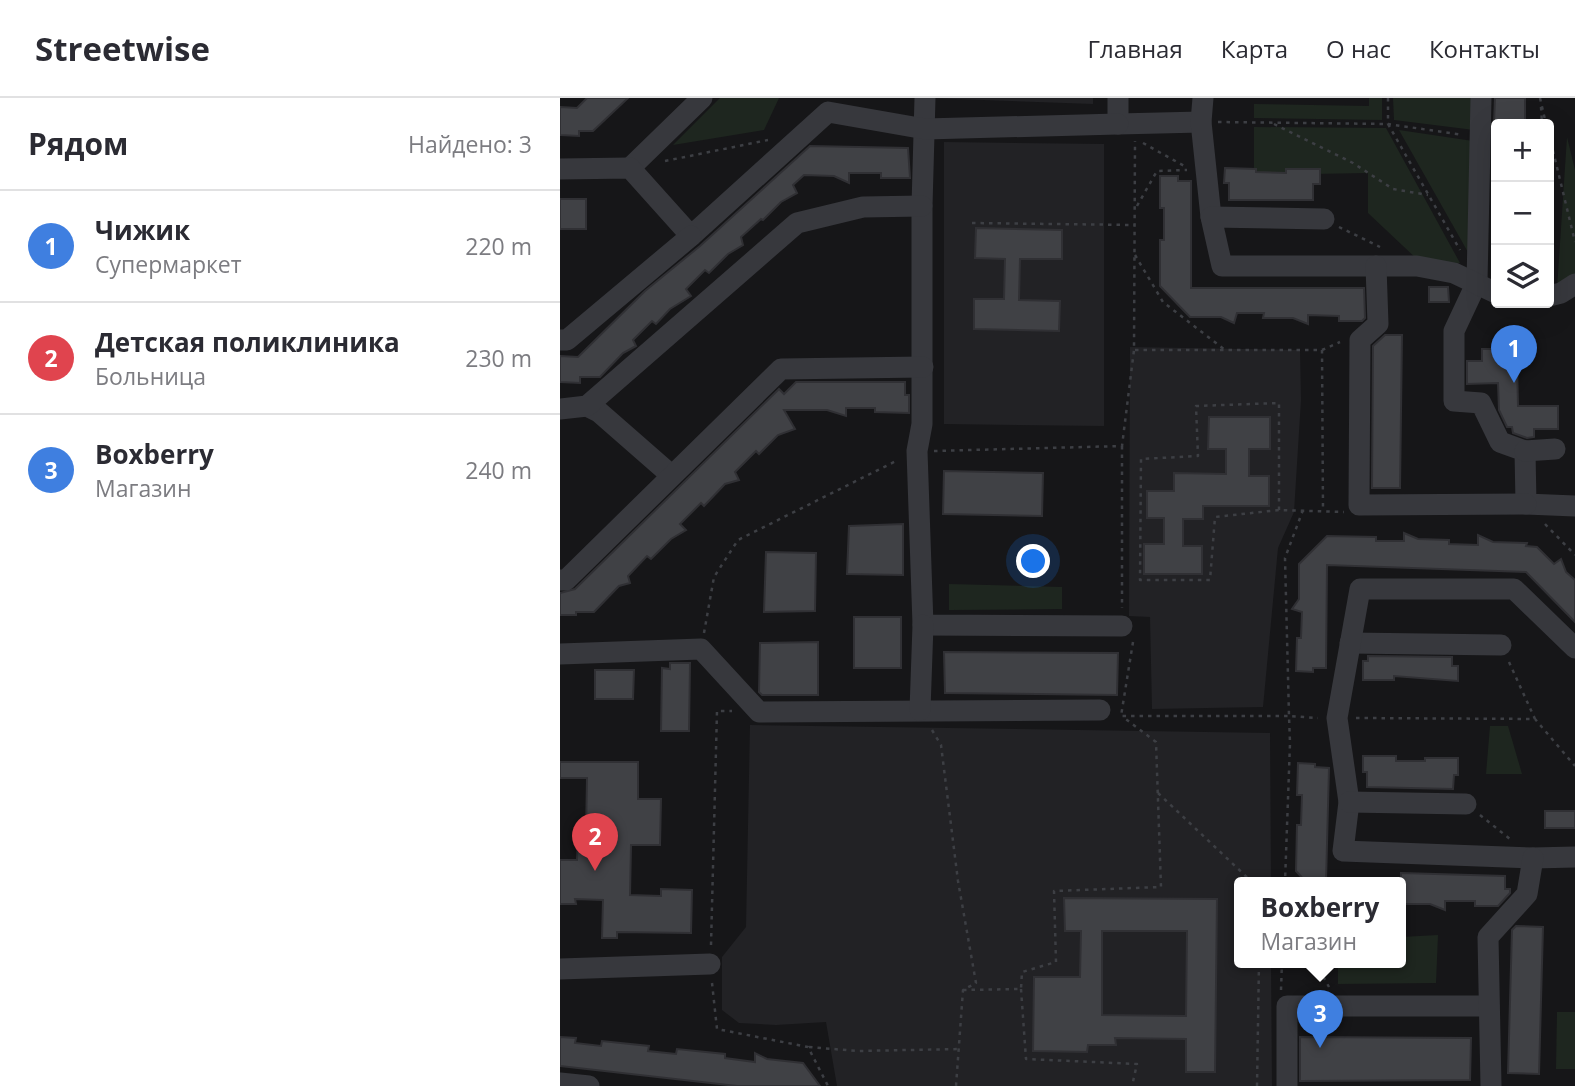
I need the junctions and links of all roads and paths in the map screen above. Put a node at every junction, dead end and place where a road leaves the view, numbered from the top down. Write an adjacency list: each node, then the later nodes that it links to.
1 (702, 98): 17 (lane)
2 (925, 98): 13 (lane)
3 (1118, 98): 11 (lane)
4 (1203, 98): 9 (lane)
5 (1388, 98): 12 (path)
6 (1480, 98): 15 (lane)
7 (1540, 99): 8 (path)
8 (1543, 119)
9 (1201, 122): 10 (path); 11 (lane); 22 (lane)
10 (1270, 122): 12 (path); 19 (path)
11 (1118, 124): 13 (lane)
12 (1388, 124): 15 (path); 19 (path)
13 (925, 129): 14 (lane); 20 (lane)
14 (806, 132): 17 (path); 26 (lane)
15 (1480, 137): 30 (lane)
16 (1554, 155): 27 (path)
17 (630, 168): 18 (lane); 26 (lane)
18 (560, 169)
19 (1429, 195): 30 (path)
20 (922, 206): 39 (lane); 40 (lane)
21 (1135, 209): 21 (path); 25 (path)
22 (1211, 217): 23 (lane); 29 (lane)
23 (1324, 219): 29 (path)
24 (972, 223): 25 (path)
25 (1135, 225): 28 (path)
26 (691, 236): 34 (lane)
27 (1575, 242)
28 (1135, 254): 36 (path); 37 (path)
29 (1379, 257): 30 (lane); 48 (lane)
30 (1477, 282): 32 (lane); 45 (lane)
31 (1575, 284): 33 (lane)
32 (1491, 290)
33 (1554, 294)
34 (560, 340)
35 (1345, 340): 38 (path)
36 (1134, 350): 37 (path); 42 (path)
37 (1225, 350): 38 (path)
38 (1322, 350): 52 (path)
39 (923, 367): 44 (lane); 46 (lane)
40 (587, 406): 41 (lane); 46 (lane)
41 (560, 409)
42 (1122, 446): 44 (path); 56 (path)
43 (1555, 449): 45 (lane)
44 (917, 451): 55 (lane); 60 (path)
45 (1525, 451): 47 (lane)
46 (671, 475): 54 (lane)
47 (1526, 504): 48 (lane); 49 (lane); 53 (path)
48 (1359, 505): 52 (path)
49 (1575, 506)
50 (1279, 510): 50 (path); 51 (path)
51 (1303, 510): 52 (path); 66 (path)
52 (1323, 510)
53 (1575, 555)
54 (560, 580)
55 (923, 625): 56 (lane); 62 (lane)
56 (1122, 626): 65 (path)
57 (1350, 643): 58 (lane); 59 (lane); 67 (lane)
58 (1501, 645): 68 (path)
59 (1575, 648)
60 (701, 649): 61 (lane); 64 (lane)
61 (560, 654)
62 (920, 709): 63 (lane); 64 (lane); 82 (path)
63 (1100, 710)
64 (759, 712): 77 (path)
65 (1121, 716): 66 (path); 70 (path)
66 (1289, 716): 67 (path); 76 (path)
67 (1338, 718): 68 (path); 71 (lane)
68 (1535, 719): 69 (path)
69 (1575, 766)
70 (1158, 793): 75 (path); 81 (path)
71 (1349, 802): 72 (lane); 74 (lane)
72 (1466, 804): 74 (path)
73 (1575, 857): 74 (lane)
74 (1533, 858): 84 (lane)
75 (1247, 877)
76 (1285, 877)
77 (710, 964): 80 (lane); 85 (path)
78 (1259, 968): 92 (path)
79 (1318, 968): 83 (path)
80 (560, 969)
81 (1021, 989): 82 (path); 91 (path)
82 (963, 990): 86 (path)
83 (1340, 1005): 84 (lane); 93 (lane)
84 (1489, 1006): 94 (lane)
85 (808, 1046): 86 (path); 89 (path)
86 (960, 1049): 90 (path)
87 (560, 1083): 88 (lane)
88 (589, 1086)
89 (828, 1086)
90 (956, 1086)
91 (1132, 1086)
92 (1257, 1086)
93 (1287, 1086)
94 (1491, 1086)

